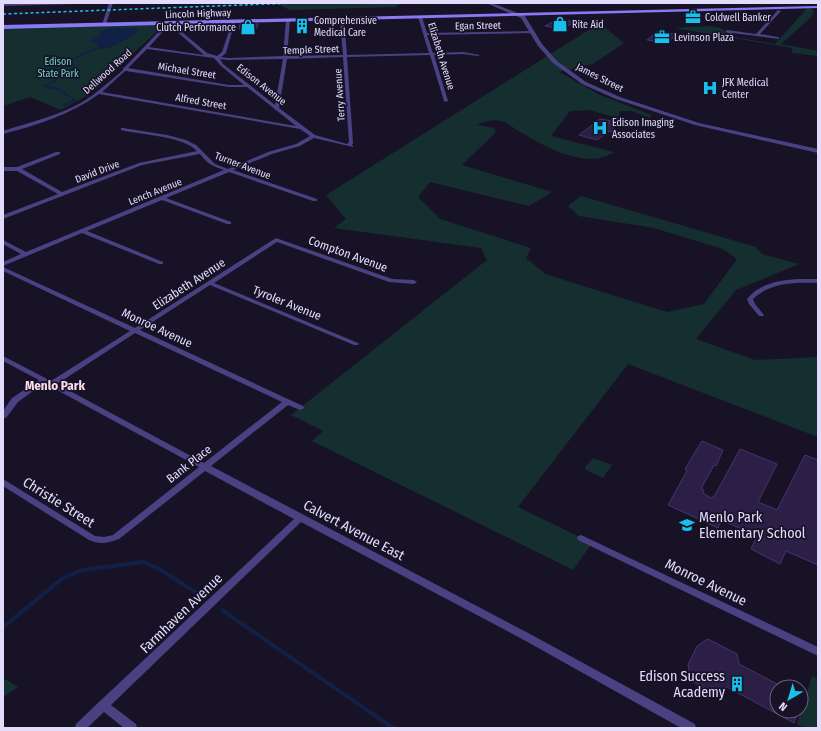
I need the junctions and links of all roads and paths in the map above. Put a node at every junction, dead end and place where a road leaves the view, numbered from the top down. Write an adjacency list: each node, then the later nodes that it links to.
1 (75, 3): 4 (street)
2 (110, 3): 14 (street)
3 (488, 3): 8 (street)
4 (33, 4): 5 (street)
5 (3, 5)
6 (817, 7): 7 (main road, Lincoln Highway)
7 (775, 9): 8 (main road, Lincoln Highway); 19 (street)
8 (517, 14): 9 (main road, Lincoln Highway); 16 (street, James Street)
9 (420, 17): 10 (main road, Lincoln Highway); 17 (street, Elizabeth Avenue)
10 (342, 18): 11 (main road, Lincoln Highway); 24 (street, Terry Avenue)
11 (288, 20): 12 (main road, Lincoln Highway); 26 (street)
12 (234, 22): 13 (main road, Lincoln Highway); 25 (street)
13 (169, 23): 14 (main road, Lincoln Highway); 21 (street, Dellwood Road); 25 (street, Edison Avenue)
14 (104, 24): 15 (main road, Lincoln Highway)
15 (3, 27)
16 (532, 32): 17 (street, Egan Street); 38 (street, James Street)
17 (425, 34): 22 (street, Elizabeth Avenue)
18 (731, 34): 19 (street)
19 (758, 34): 20 (street)
20 (778, 38)
21 (146, 48): 25 (street, Temple Street); 27 (street, Dellwood Road)
22 (430, 54): 23 (street, Temple Street); 24 (street, Temple Street); 30 (street, Elizabeth Avenue)
23 (478, 55)
24 (345, 56): 26 (street, Temple Street); 36 (street, Terry Avenue)
25 (217, 58): 26 (street, Temple Street); 28 (street, Edison Avenue)
26 (285, 58): 31 (street)
27 (124, 69): 28 (street, Michael Street); 29 (street, Dellwood Road)
28 (247, 86): 31 (street, Edison Avenue)
29 (98, 93): 32 (street, Alfred Street); 34 (street, Dellwood Road)
30 (446, 101)
31 (277, 109): 32 (street, Edison Avenue)
32 (301, 128): 35 (street, Edison Avenue)
33 (123, 129): 37 (street, Turner Avenue)
34 (3, 133)
35 (313, 136): 36 (street, Edison Avenue); 42 (street, Lench Avenue)
36 (349, 145)
37 (201, 152): 42 (street, Turner Avenue); 43 (street, David Drive)
38 (818, 152)
39 (58, 153): 41 (street)
40 (3, 169): 41 (street)
41 (18, 169): 43 (street)
42 (228, 171): 44 (street, Lench Avenue); 45 (street, Turner Avenue)
43 (61, 194): 46 (street, David Drive)
44 (161, 198): 47 (street); 48 (street, Lench Avenue)
45 (315, 200)
46 (3, 217)
47 (229, 223)
48 (82, 231): 51 (street, Lench Avenue); 52 (street)
49 (276, 240): 56 (street, Compton Avenue); 57 (street, Elizabeth Avenue)
50 (3, 242): 51 (street)
51 (25, 254): 53 (street, Lench Avenue)
52 (161, 263)
53 (3, 264)
54 (3, 269): 59 (street, Monroe Avenue)
55 (818, 281): 58 (street)
56 (414, 282)
57 (210, 283): 59 (street, Elizabeth Avenue); 60 (street, Tyroler Avenue)
58 (762, 315)
59 (135, 331): 62 (street, Elizabeth Avenue); 63 (street, Monroe Avenue)
60 (356, 344)
61 (3, 358): 62 (street, Calvert Avenue East)
62 (48, 382): 65 (street, Elizabeth Avenue); 66 (street, Calvert Avenue East)
63 (287, 402): 64 (street, Monroe Avenue); 66 (street, Bank Place)
64 (300, 408)
65 (3, 416)
66 (206, 467): 68 (street, Calvert Avenue East); 70 (street, Bank Place)
67 (3, 482): 70 (street, Christie Street)
68 (300, 518): 72 (street, Farmhaven Avenue); 75 (street, Calvert Avenue East)
69 (581, 538): 71 (street, Monroe Avenue)
70 (103, 541)
71 (818, 652)
72 (103, 705): 73 (street, Farmhaven Avenue); 74 (street)
73 (80, 728)
74 (132, 728)
75 (691, 728)

